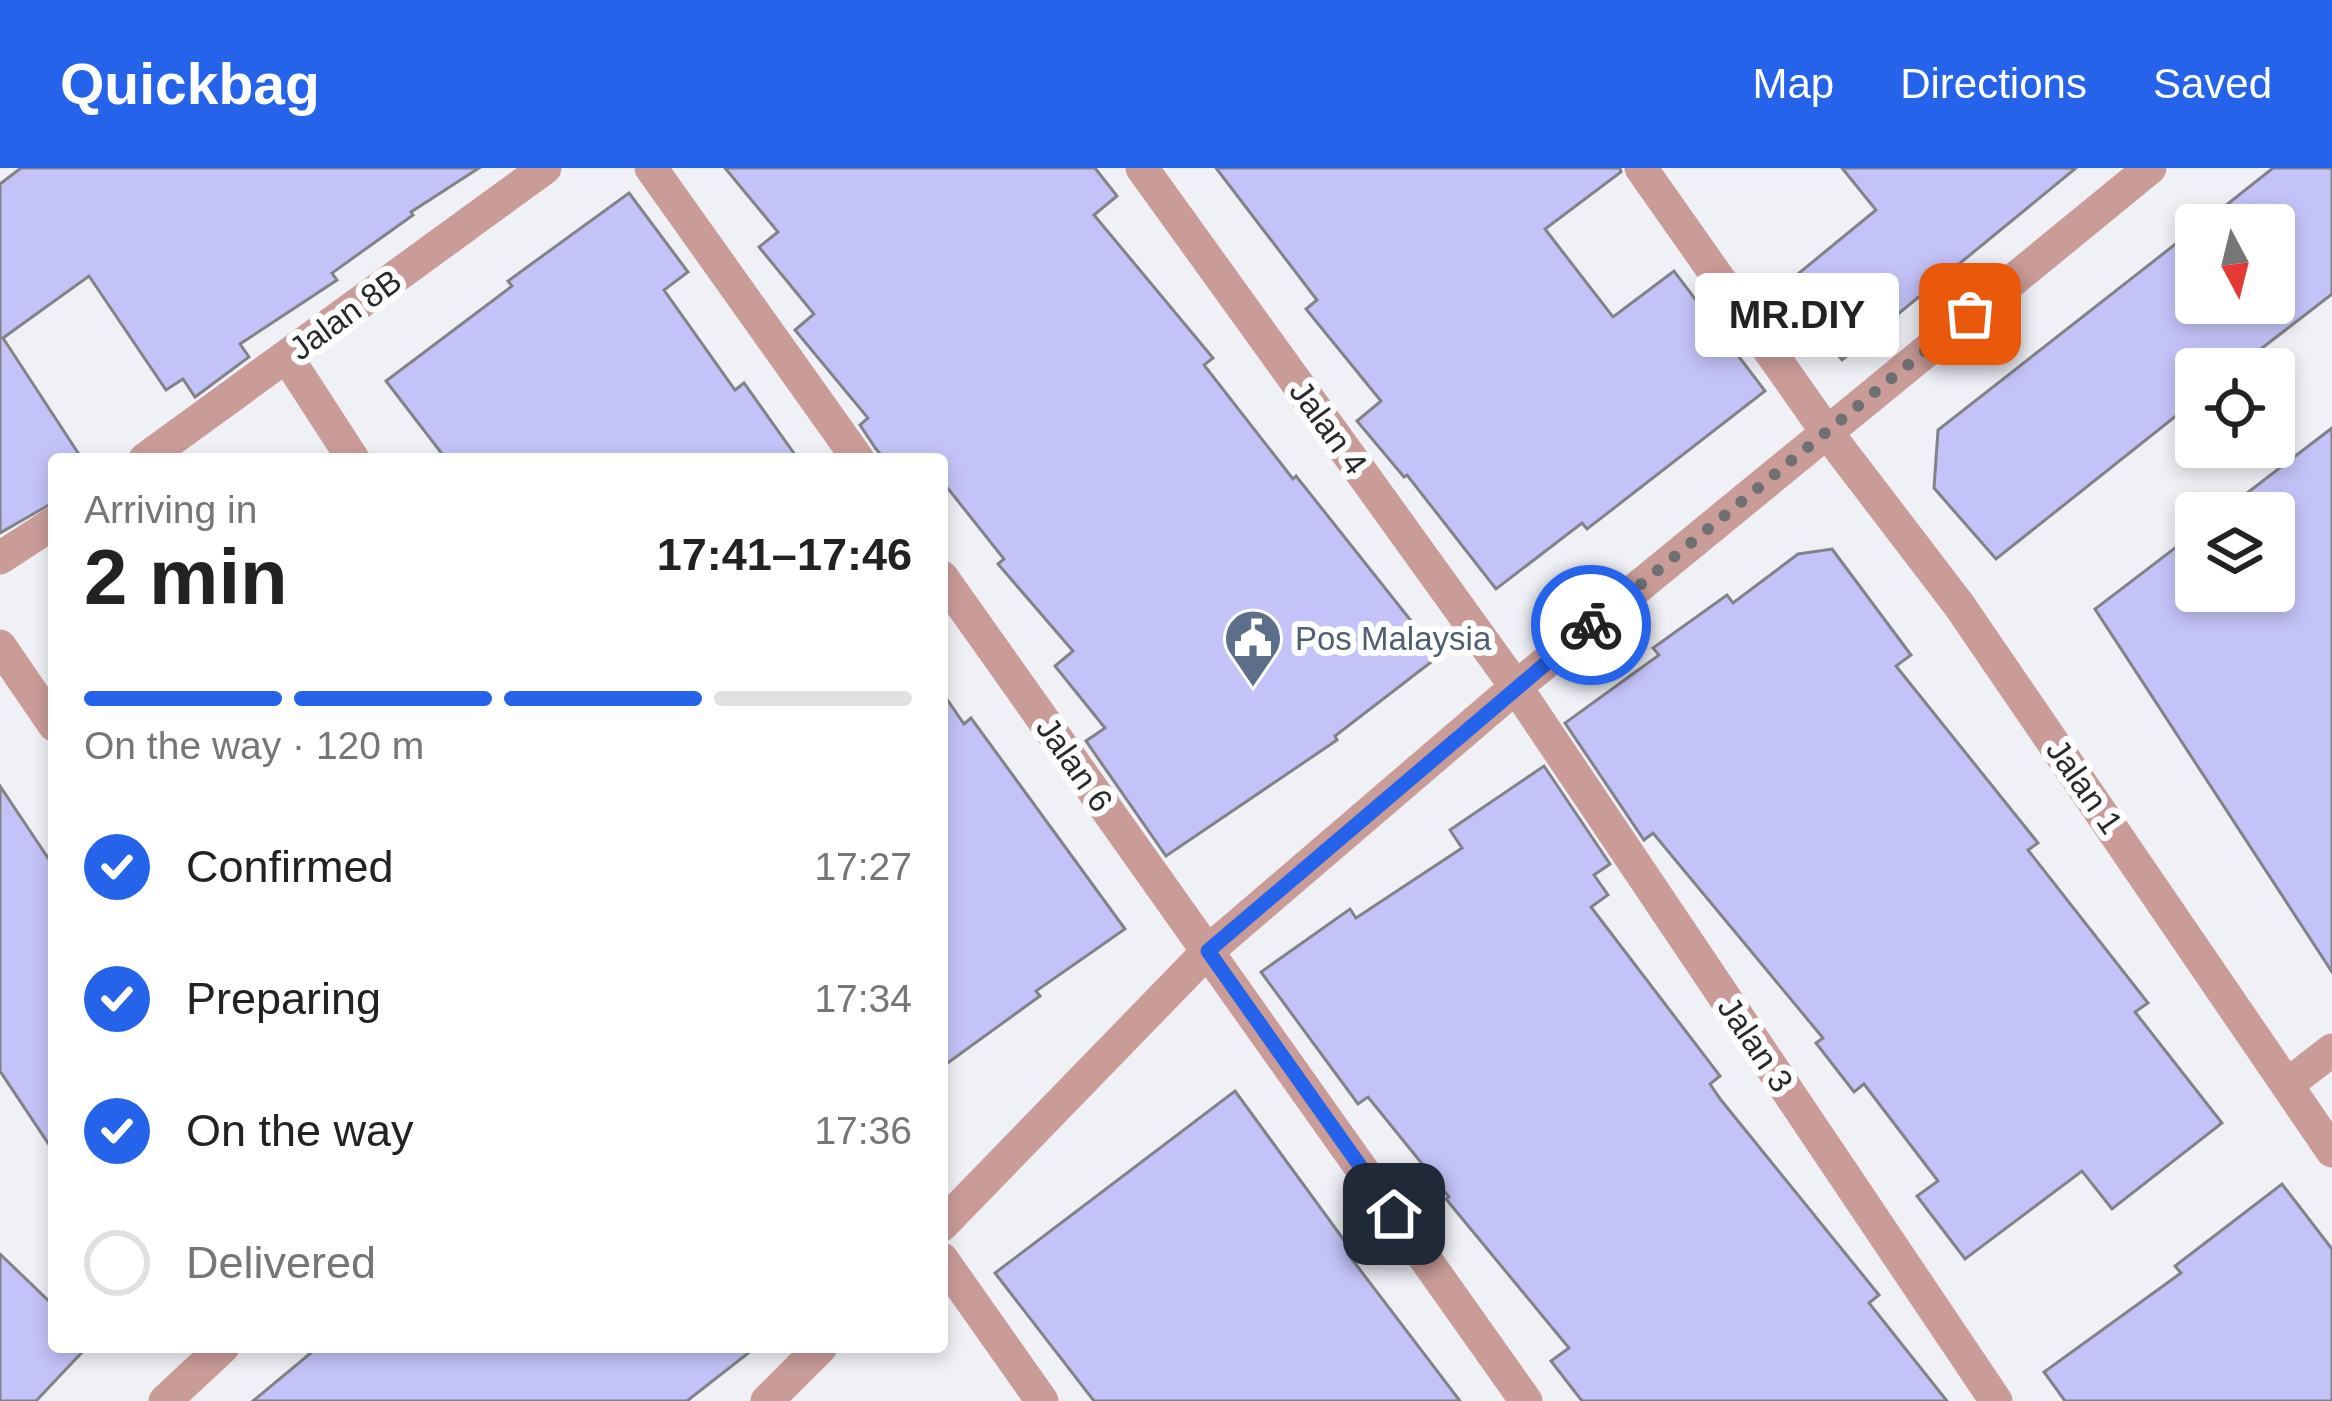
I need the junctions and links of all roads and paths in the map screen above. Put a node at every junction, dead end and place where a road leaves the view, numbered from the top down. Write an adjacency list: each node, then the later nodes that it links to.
1 (545, 168): 6 (street, Jalan 8B)
2 (651, 168): 10 (street)
3 (1142, 168): 15 (street, Jalan 4)
4 (1641, 168): 7 (street, Jalan 1)
5 (2150, 168): 7 (street)
6 (287, 357): 8 (street, Jalan 8B); 9 (street)
7 (1826, 431): 15 (street); 19 (street, Jalan 1)
8 (153, 453)
9 (349, 453)
10 (854, 453)
11 (48, 527): 12 (street)
12 (0, 558)
13 (948, 586): 17 (street, Jalan 6)
14 (0, 646): 16 (street)
15 (1516, 687): 17 (street); 29 (street, Jalan 3)
16 (48, 716)
17 (1208, 951): 21 (street); 28 (street, Jalan 6)
18 (2332, 1050): 19 (street)
19 (2287, 1085): 20 (street, Jalan 1)
20 (2332, 1151)
21 (948, 1220)
22 (948, 1268): 27 (street)
23 (217, 1353): 25 (street)
24 (815, 1353): 26 (street)
25 (165, 1401)
26 (767, 1401)
27 (1042, 1401)
28 (1526, 1401)
29 (1996, 1401)

